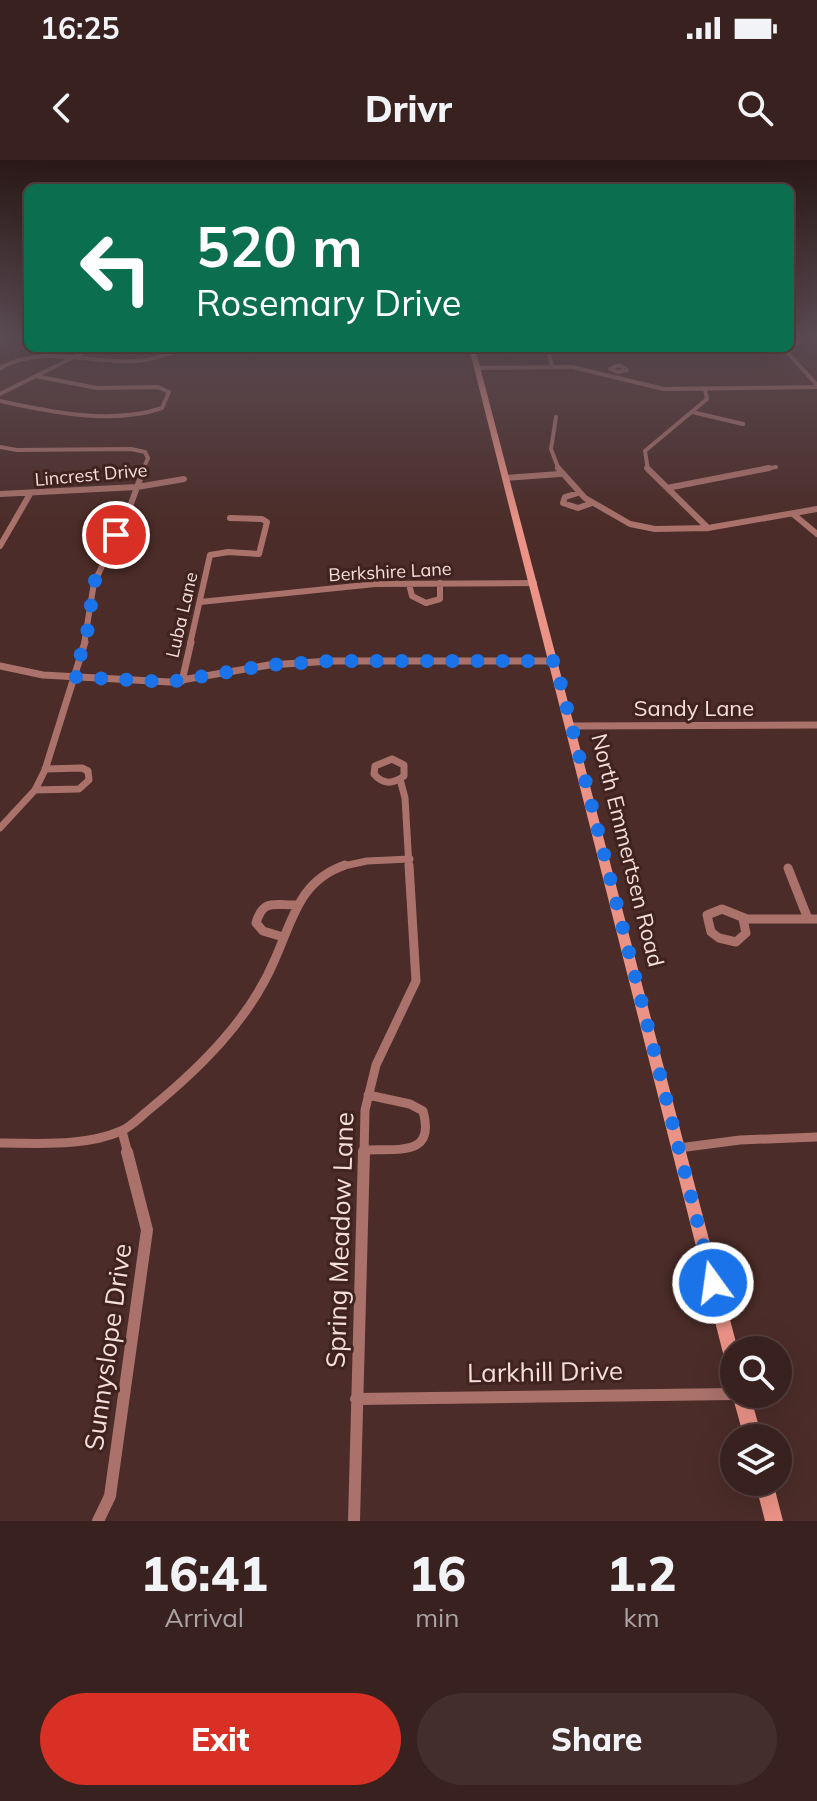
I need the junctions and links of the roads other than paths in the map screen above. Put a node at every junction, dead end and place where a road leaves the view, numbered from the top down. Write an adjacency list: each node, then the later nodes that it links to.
1 (168, 398): 4 (street)
2 (485, 398): 11 (street, North Emmertsen Road)
3 (707, 398): 5 (street)
4 (0, 401)
5 (692, 412): 7 (street); 14 (street)
6 (556, 417): 10 (street)
7 (743, 424)
8 (0, 447): 13 (street)
9 (776, 467): 14 (street)
10 (560, 474): 11 (street); 15 (street)
11 (506, 478): 26 (street, North Emmertsen Road)
12 (184, 479): 13 (street, Lincrest Drive)
13 (137, 487): 17 (street, Lincrest Drive); 31 (street)
14 (667, 488): 22 (street)
15 (578, 493): 18 (street); 18 (street)
16 (0, 494): 17 (street, Lincrest Drive)
17 (30, 494): 24 (street)
18 (592, 503): 22 (street)
19 (817, 509): 20 (street)
20 (793, 514): 22 (street); 23 (street)
21 (230, 518): 28 (street, Luba Lane)
22 (708, 528)
23 (817, 534)
24 (0, 546)
25 (440, 583): 26 (street, Berkshire Lane); 27 (street, Berkshire Lane); 27 (street)
26 (534, 583): 29 (street, North Emmertsen Road)
27 (409, 584): 28 (street, Berkshire Lane)
28 (200, 602): 32 (street, Luba Lane)
29 (555, 661): 32 (street); 34 (street, North Emmertsen Road)
30 (0, 666): 31 (street)
31 (74, 677): 32 (street); 35 (street)
32 (182, 681)
33 (817, 725): 34 (street, Sandy Lane)
34 (572, 726): 49 (street, North Emmertsen Road)
35 (45, 769): 37 (street); 37 (street)
36 (400, 779): 39 (street, Spring Meadow Lane)
37 (35, 790): 38 (street)
38 (0, 828)
39 (410, 859): 41 (street); 45 (street, Spring Meadow Lane)
40 (788, 868): 43 (street)
41 (295, 905): 44 (street); 44 (street)
42 (743, 919): 42 (street); 43 (street)
43 (813, 919)
44 (283, 937): 46 (street)
45 (368, 1095): 50 (street, Spring Meadow Lane); 50 (street)
46 (122, 1131): 48 (street); 55 (street, Sunnyslope Drive)
47 (817, 1137): 49 (street)
48 (0, 1143)
49 (679, 1148): 51 (street, North Emmertsen Road)
50 (363, 1150): 53 (street, Spring Meadow Lane)
51 (727, 1336)
52 (720, 1394): 53 (street, Larkhill Drive)
53 (356, 1399): 56 (street, Spring Meadow Lane)
54 (768, 1496): 57 (street)
55 (98, 1521)
56 (354, 1521)
57 (774, 1521)

